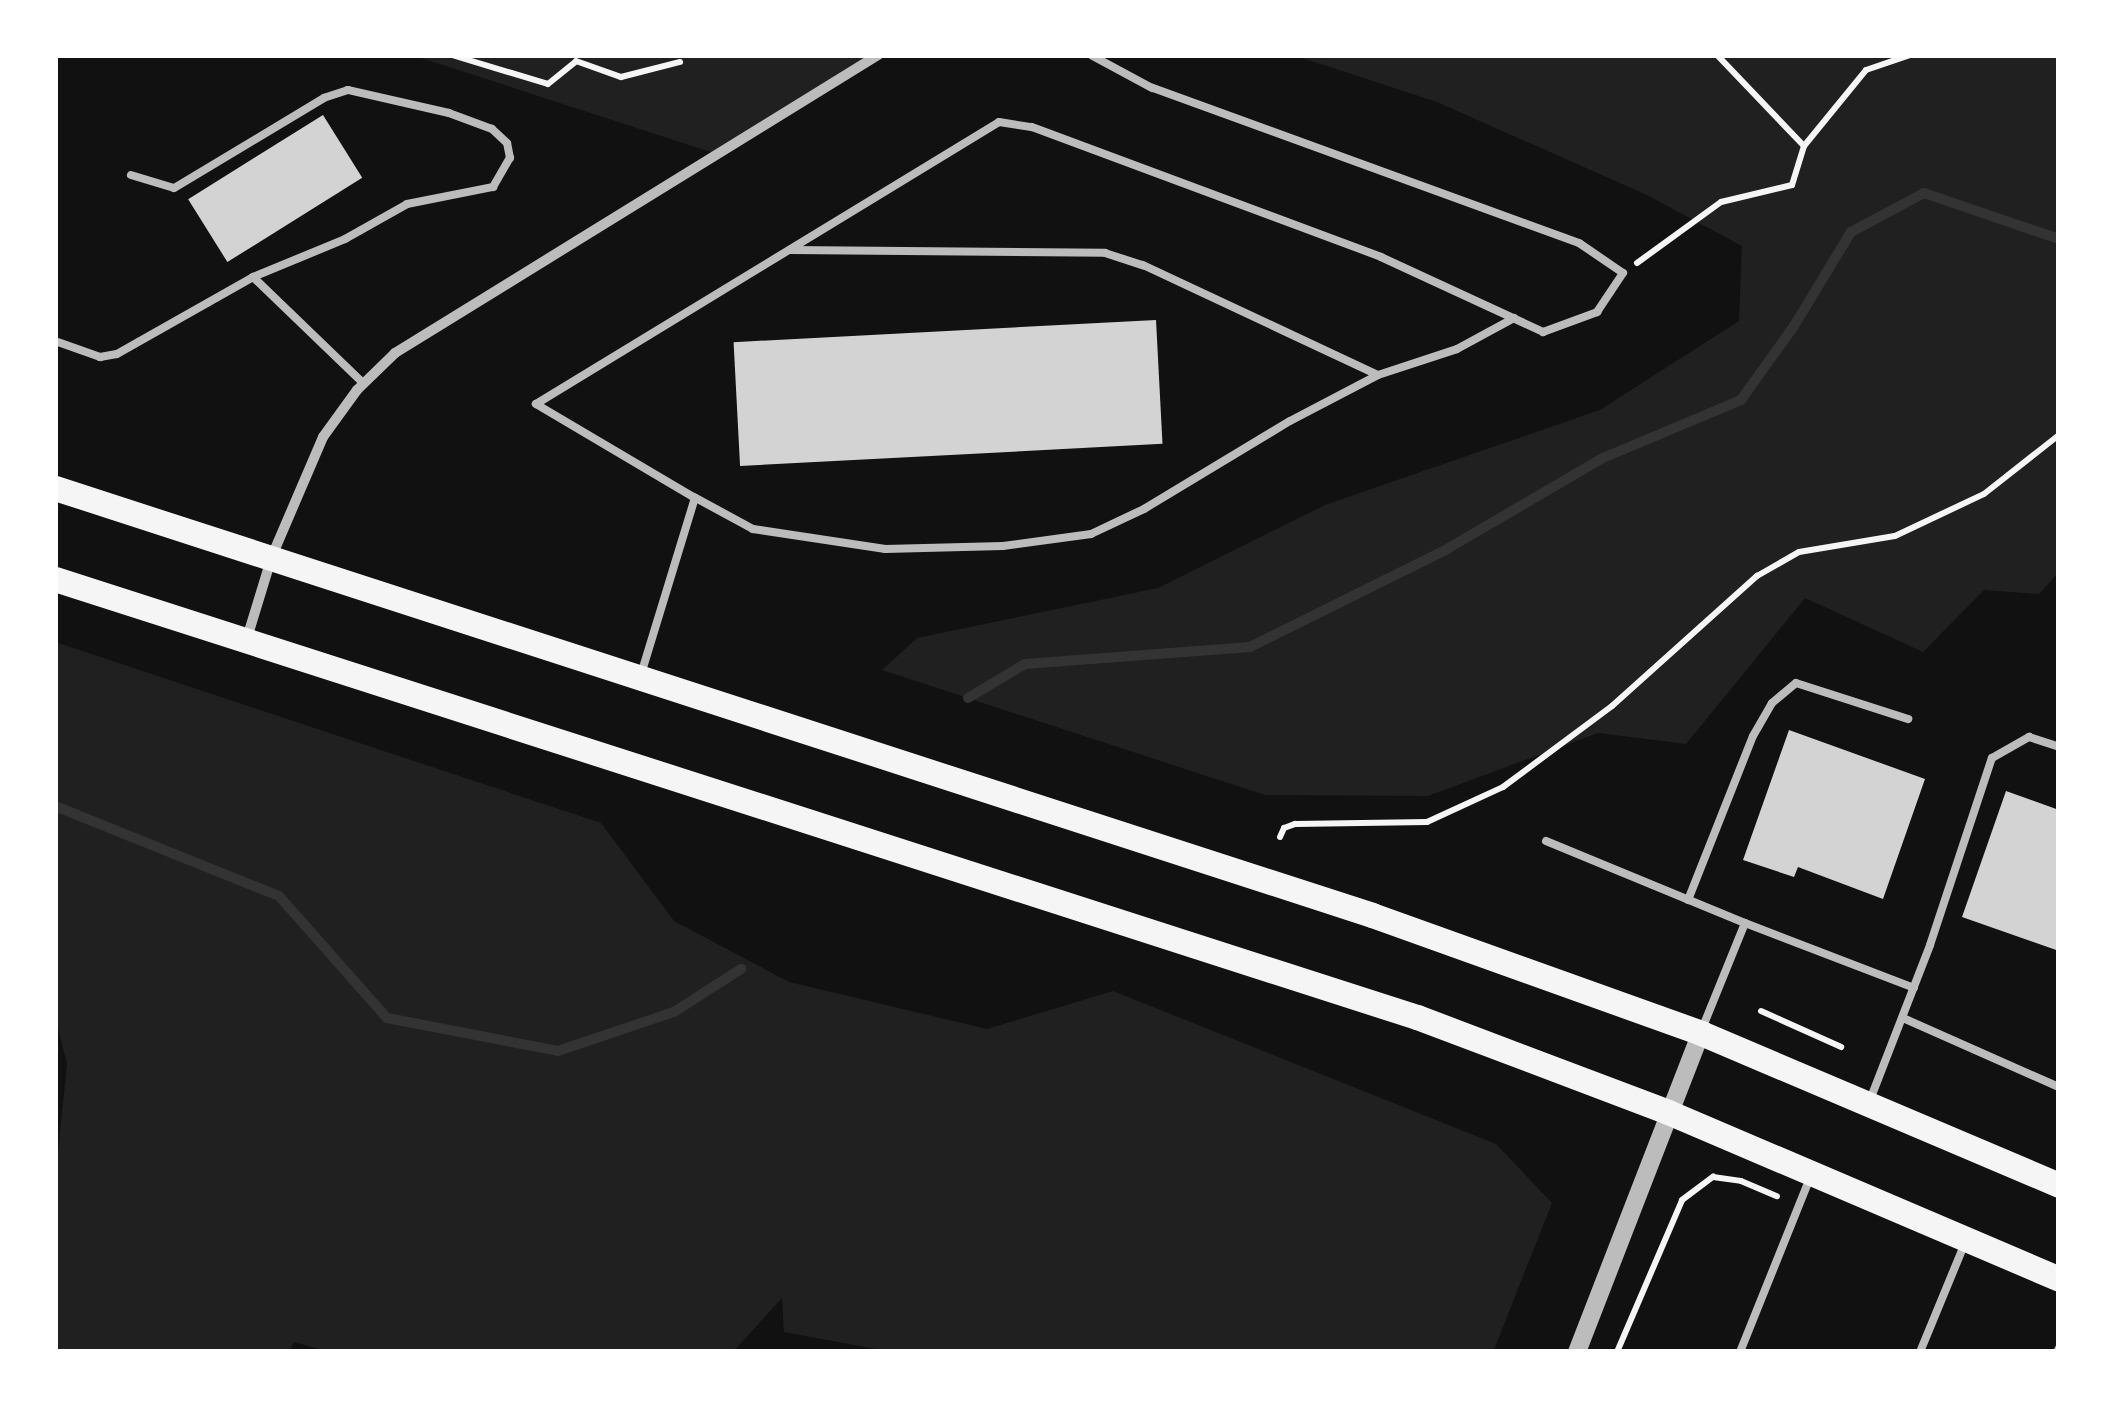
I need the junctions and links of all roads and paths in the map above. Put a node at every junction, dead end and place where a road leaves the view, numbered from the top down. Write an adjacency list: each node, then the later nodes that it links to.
1 (452, 55): 6 (path)
2 (878, 55): 15 (street)
3 (1091, 55): 10 (lane)
4 (1717, 55): 7 (path)
5 (1910, 55): 7 (path)
6 (680, 62)
7 (1804, 146): 10 (path)
8 (131, 175): 11 (lane)
9 (790, 250): 12 (lane); 14 (lane); 18 (lane)
10 (1623, 273): 12 (lane)
11 (252, 277): 13 (lane); 15 (lane)
12 (1514, 318): 14 (lane)
13 (55, 341)
14 (1378, 375): 18 (lane)
15 (364, 384): 19 (street)
16 (2059, 435): 25 (path)
17 (55, 488): 19 (main road)
18 (694, 497): 22 (lane)
19 (272, 556): 21 (street); 22 (main road)
20 (55, 578): 21 (main road)
21 (247, 639): 36 (main road)
22 (641, 676): 32 (main road)
23 (1908, 719): 27 (lane)
24 (2059, 747): 29 (lane)
25 (1280, 837)
26 (1546, 841): 27 (lane)
27 (1688, 900): 28 (lane)
28 (1745, 923): 29 (lane); 32 (lane)
29 (1914, 988): 31 (lane)
30 (1761, 1012): 33 (path)
31 (1903, 1018): 34 (lane); 35 (lane)
32 (1701, 1033): 35 (main road); 36 (street)
33 (1842, 1047)
34 (2059, 1087)
35 (1868, 1104): 38 (main road)
36 (1668, 1112): 37 (main road); 42 (street)
37 (1812, 1174): 40 (main road); 44 (lane)
38 (2059, 1185)
39 (1777, 1196): 43 (path)
40 (1966, 1239): 41 (main road); 45 (lane)
41 (2059, 1279)
42 (1577, 1352)
43 (1618, 1352)
44 (1740, 1352)
45 (1920, 1352)

